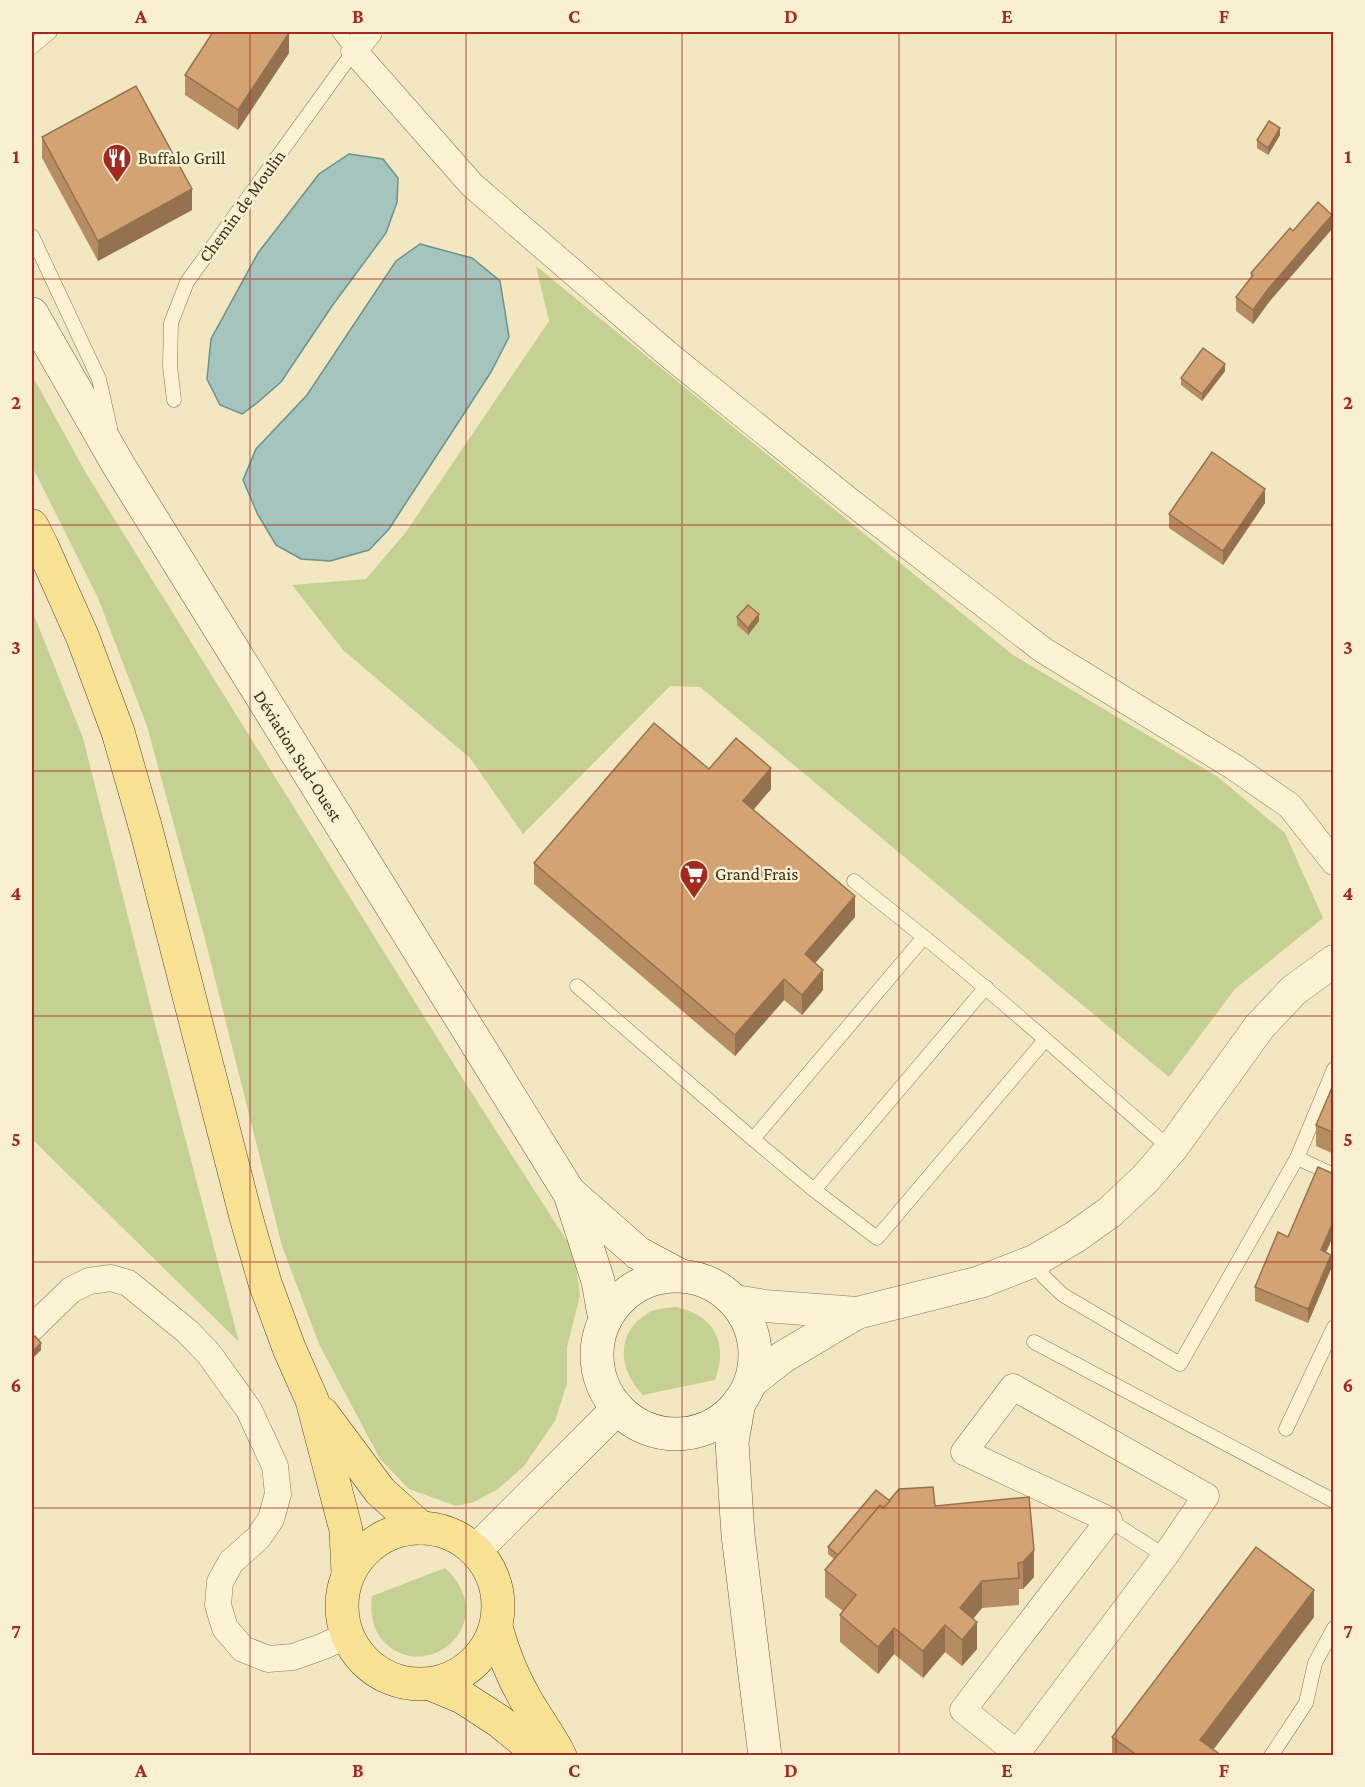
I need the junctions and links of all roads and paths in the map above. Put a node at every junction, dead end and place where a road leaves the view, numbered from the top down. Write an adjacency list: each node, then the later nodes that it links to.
1 (50, 32): 3 (lane)
2 (354, 38): 6 (lane, Chemin de Moulin); 9 (street)
3 (32, 47)
4 (32, 236): 7 (lane)
5 (32, 314): 7 (main road, Déviation Sud-Ouest)
6 (174, 400)
7 (119, 465): 22 (main road, Déviation Sud-Ouest)
8 (32, 526): 32 (main road)
9 (1334, 862)
10 (855, 881): 11 (lane)
11 (924, 937): 14 (lane); 17 (lane)
12 (1331, 969): 18 (street)
13 (577, 986): 17 (lane)
14 (986, 987): 15 (lane); 21 (lane)
15 (1045, 1040): 18 (lane); 21 (lane)
16 (1334, 1069): 19 (lane)
17 (753, 1139): 21 (lane)
18 (1171, 1149): 23 (street)
19 (1297, 1158): 20 (lane); 23 (lane)
20 (1334, 1175)
21 (814, 1190)
22 (570, 1194): 24 (main road); 27 (main road)
23 (1034, 1261): 26 (street)
24 (679, 1275): 25 (main road); 27 (main road)
25 (735, 1301): 26 (street); 31 (main road)
26 (856, 1313): 31 (street)
27 (605, 1320): 33 (main road)
28 (1334, 1327): 34 (lane)
29 (32, 1328): 43 (street)
30 (1034, 1342): 35 (lane)
31 (745, 1393): 33 (main road); 48 (main road)
32 (312, 1400): 37 (main road); 40 (main road)
33 (618, 1408): 38 (street)
34 (1286, 1429)
35 (1334, 1501)
36 (1109, 1520): 39 (lane); 39 (street); 45 (street)
37 (421, 1528): 38 (main road); 40 (main road)
38 (476, 1550): 41 (main road)
39 (1165, 1556): 45 (street)
40 (348, 1574): 43 (main road)
41 (496, 1627): 44 (main road); 47 (main road)
42 (1334, 1629): 49 (lane)
43 (347, 1635): 44 (main road)
44 (431, 1684): 46 (main road)
45 (1020, 1754)
46 (542, 1755)
47 (560, 1755)
48 (765, 1755)
49 (1271, 1755)

